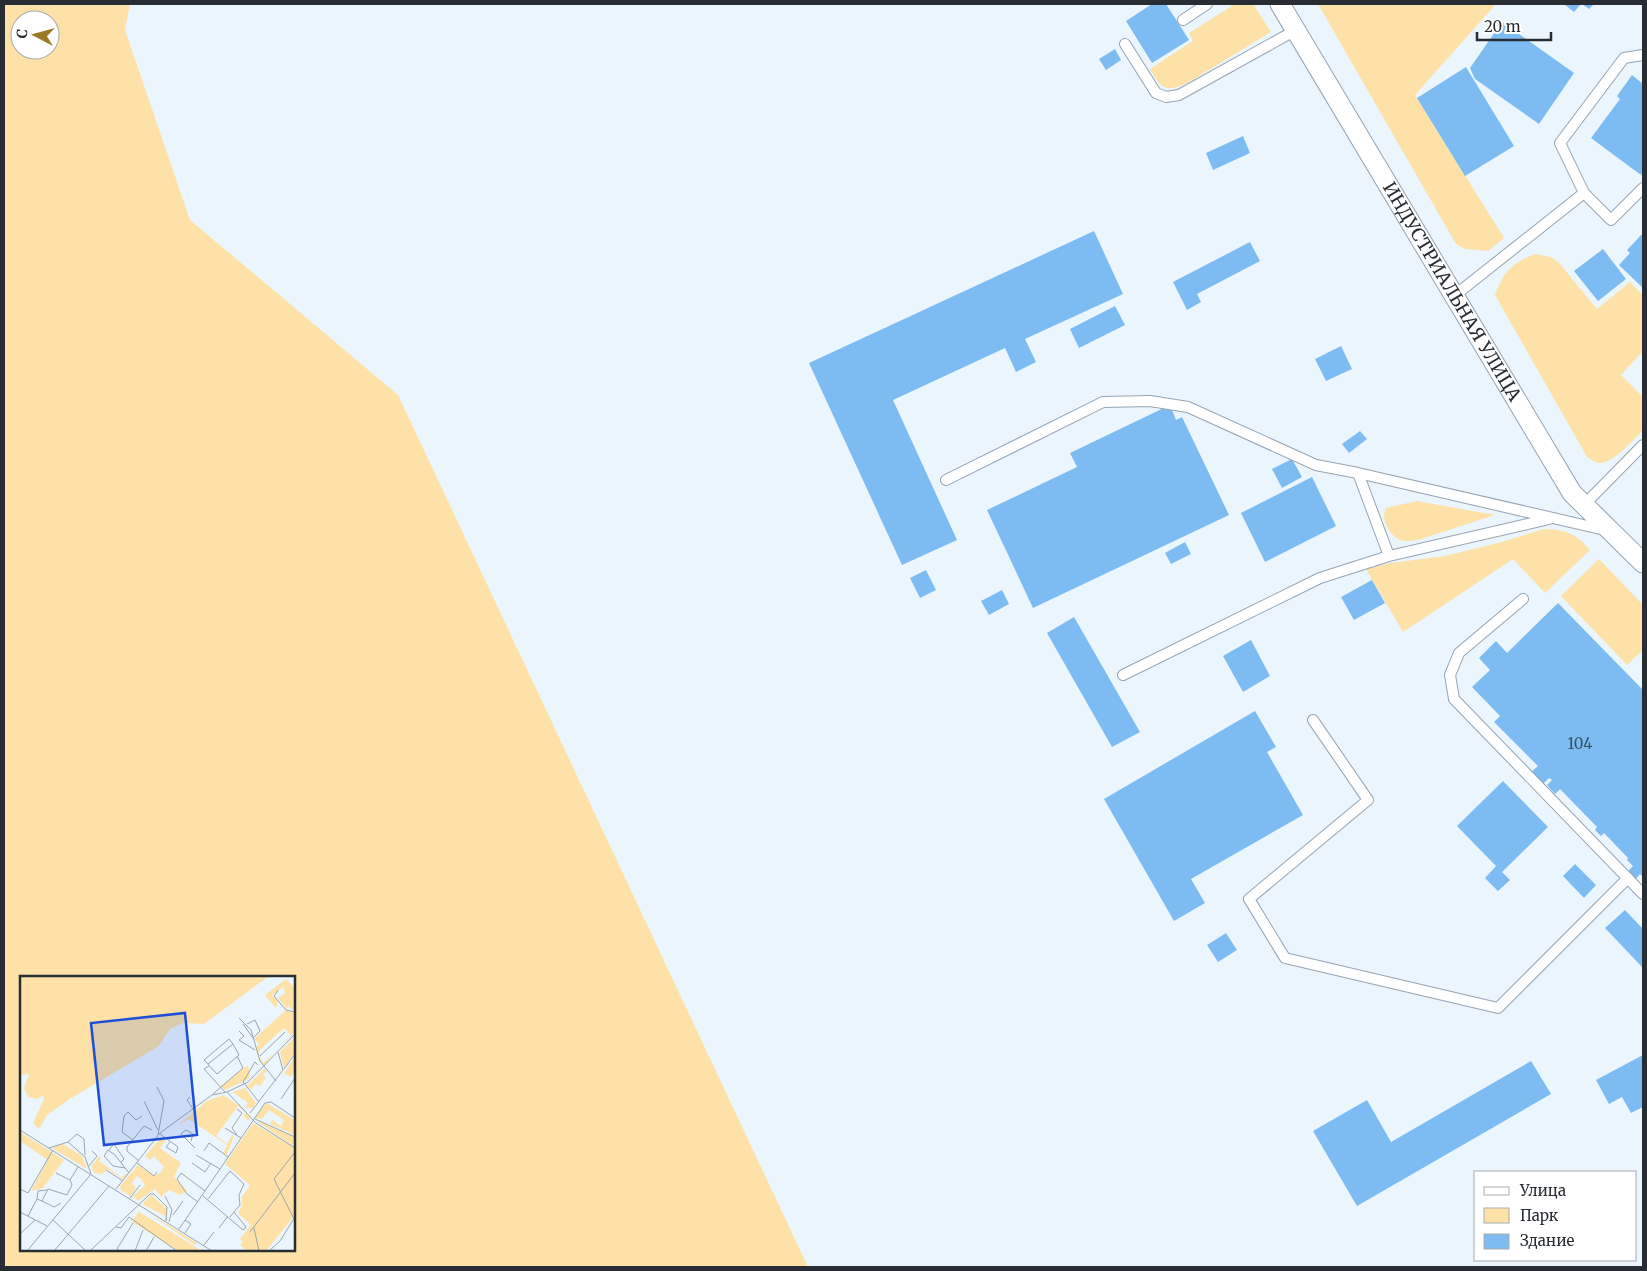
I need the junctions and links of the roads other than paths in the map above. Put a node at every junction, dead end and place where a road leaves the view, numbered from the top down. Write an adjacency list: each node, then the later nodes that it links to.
1 (1208, 4): 3 (lane)
2 (1280, 4): 4 (street, ИНДУСТРИАЛЬНАЯ УЛИЦА)
3 (1183, 20)
4 (1296, 30): 5 (lane); 9 (street, ИНДУСТРИАЛЬНАЯ УЛИЦА)
5 (1125, 44)
6 (1643, 55): 8 (lane)
7 (1643, 188): 8 (lane)
8 (1584, 193): 9 (lane)
9 (1454, 296): 13 (street, ИНДУСТРИАЛЬНАЯ УЛИЦА)
10 (1643, 445): 13 (lane)
11 (1358, 473): 12 (lane); 14 (lane); 16 (lane)
12 (946, 480)
13 (1584, 505): 15 (street, ИНДУСТРИАЛЬНАЯ УЛИЦА)
14 (1553, 518): 15 (lane); 16 (lane)
15 (1611, 531): 17 (street, ИНДУСТРИАЛЬНАЯ УЛИЦА)
16 (1389, 556): 19 (lane)
17 (1643, 563)
18 (1523, 599): 21 (lane)
19 (1123, 674)
20 (1314, 720): 21 (lane)
21 (1628, 878): 22 (lane)
22 (1643, 894)

